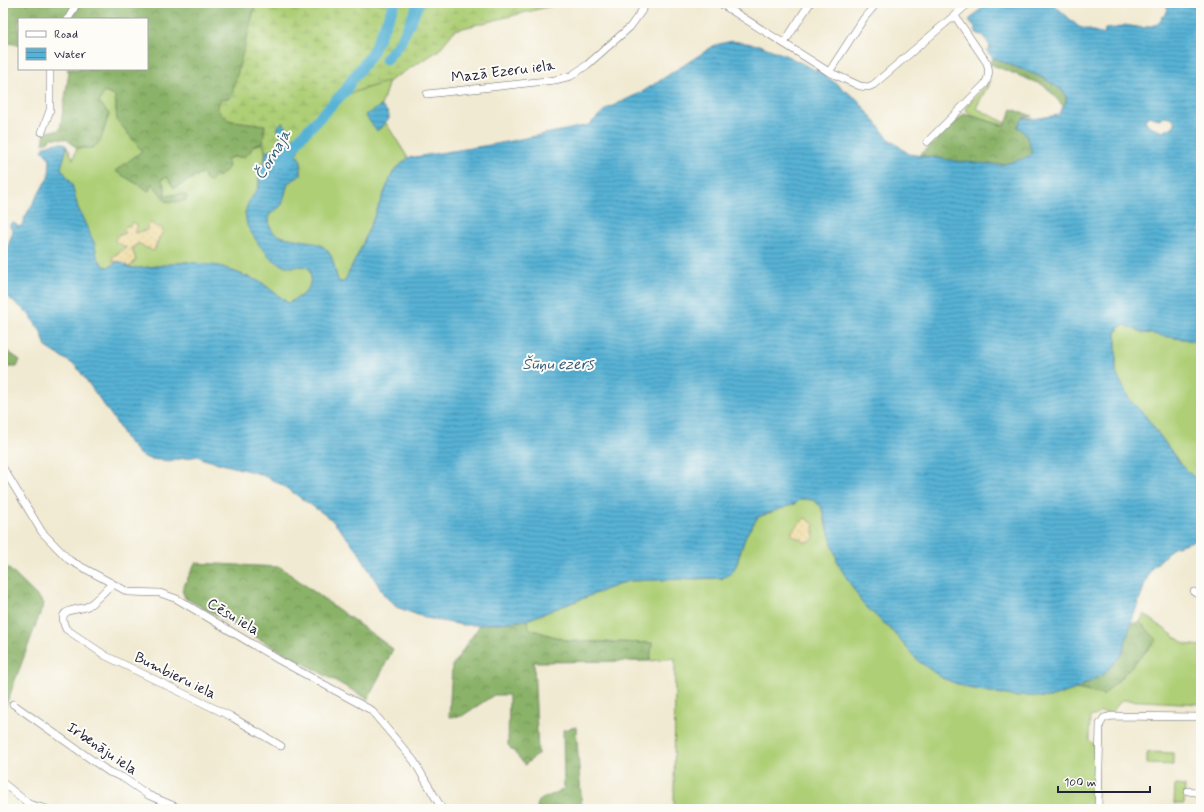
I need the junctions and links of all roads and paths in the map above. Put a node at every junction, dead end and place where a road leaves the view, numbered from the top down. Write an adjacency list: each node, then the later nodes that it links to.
1 (77, 3): 9 (street)
2 (646, 3): 13 (street, Mazā Ezeru iela)
3 (720, 3): 7 (street)
4 (810, 3): 10 (street)
5 (876, 3): 12 (street)
6 (969, 3): 8 (street)
7 (730, 6): 10 (street)
8 (955, 16): 12 (street); 15 (street)
9 (69, 18)
10 (784, 44): 12 (street)
11 (50, 70): 14 (street)
12 (829, 72)
13 (427, 94)
14 (42, 132)
15 (927, 142)
16 (3, 468): 17 (street, Cēsu iela)
17 (112, 584): 22 (street, Bumbieru iela); 28 (street, Cēsu iela)
18 (1194, 592): 19 (street)
19 (1201, 596)
20 (13, 704): 27 (street, Irbenāju iela)
21 (1201, 718): 29 (street)
22 (282, 746)
23 (3, 783): 26 (street)
24 (1188, 791): 25 (street)
25 (1201, 793)
26 (47, 809)
27 (181, 809)
28 (442, 809)
29 (1098, 809)

